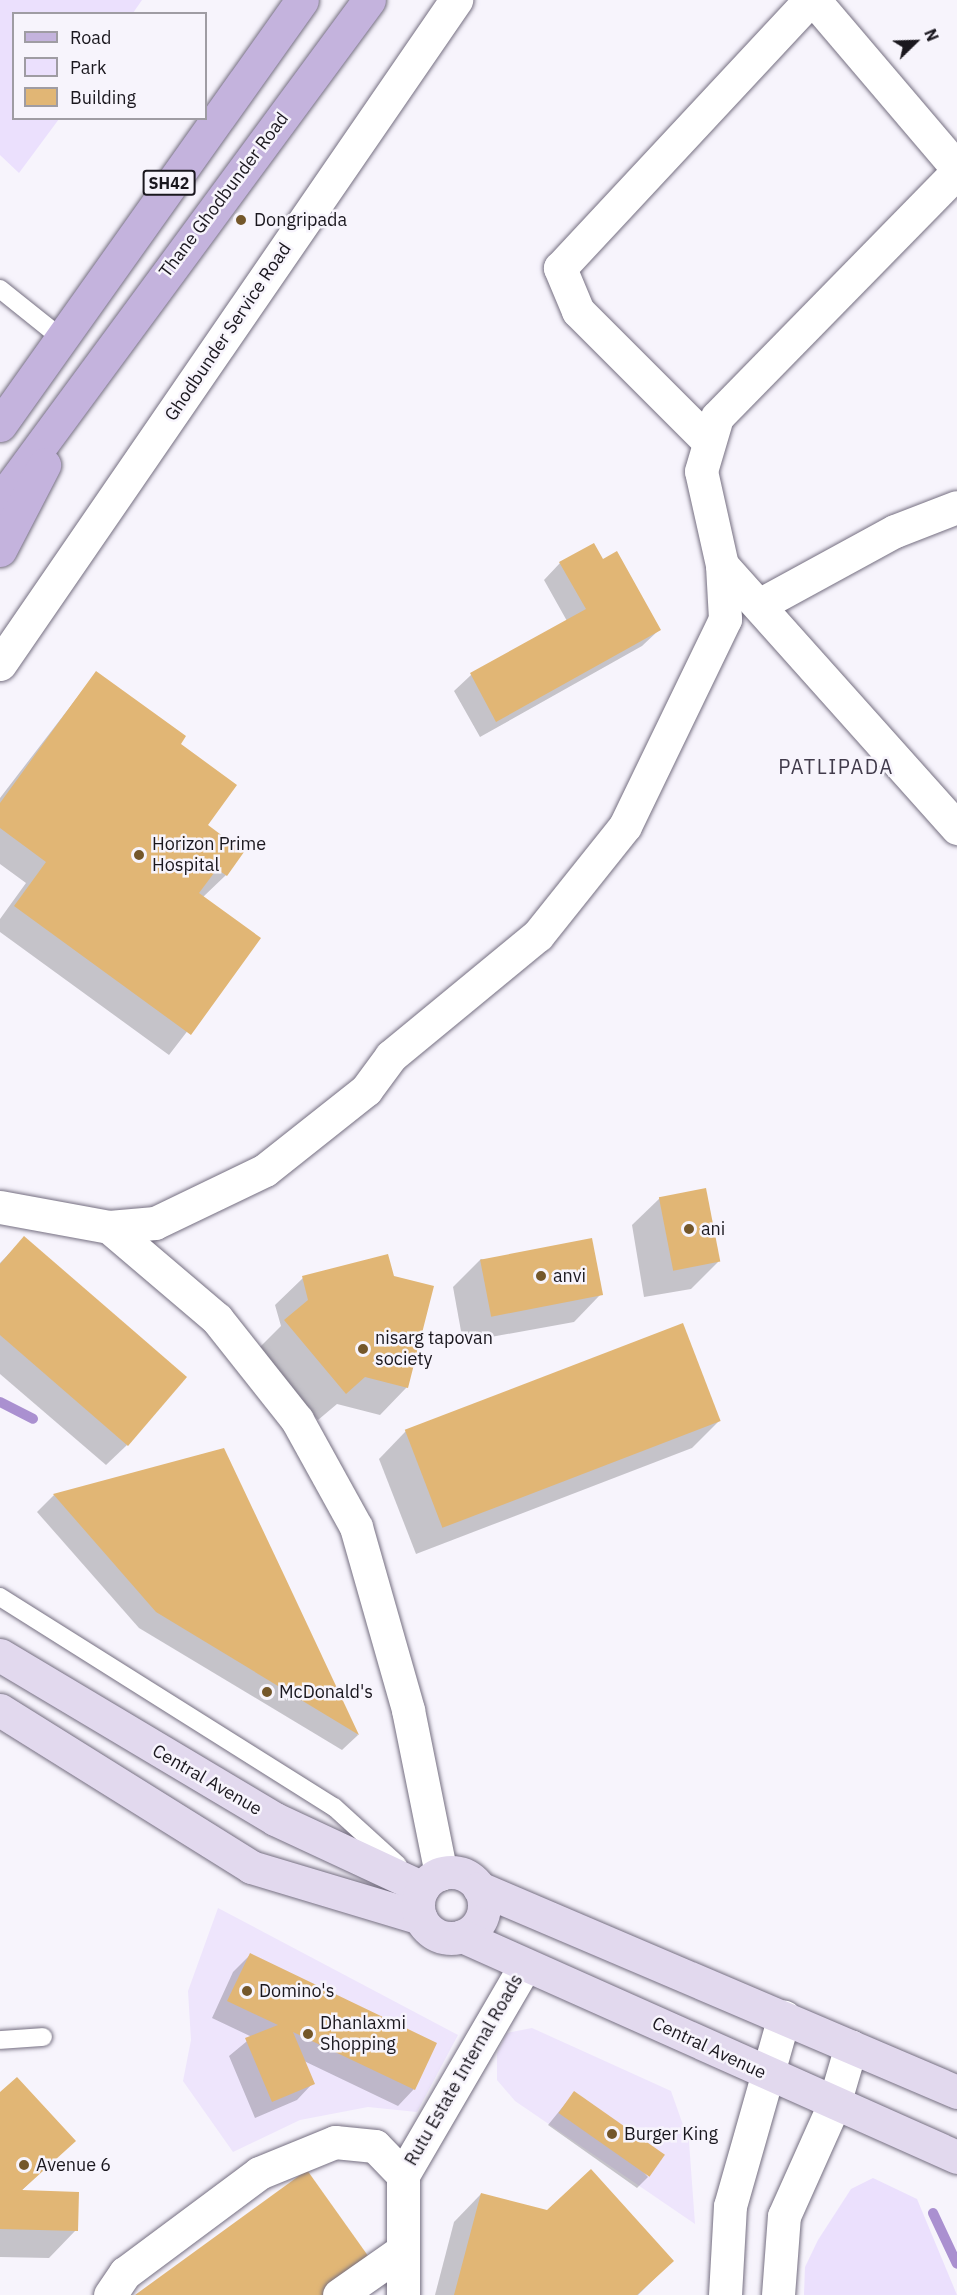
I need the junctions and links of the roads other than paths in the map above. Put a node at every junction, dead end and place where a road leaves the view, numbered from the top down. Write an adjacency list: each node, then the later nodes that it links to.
1 (302, 0): 7 (main road, SH42)
2 (369, 0): 9 (main road, Thane Ghodbunder Road / SH42)
3 (456, 0): 18 (street, Ghodbunder Service Road)
4 (812, 0): 5 (street); 12 (street)
5 (957, 170): 12 (street)
6 (0, 289): 7 (lane)
7 (60, 338): 8 (main road, SH42)
8 (40, 368): 10 (main road, SH42); 11 (main road)
9 (78, 389): 13 (main road); 15 (main road, SH42)
10 (0, 408)
11 (0, 425)
12 (706, 439): 16 (street)
13 (0, 501)
14 (957, 507): 17 (street)
15 (0, 550)
16 (722, 565): 17 (street); 21 (street)
17 (759, 605): 19 (street)
18 (0, 664)
19 (957, 828)
20 (0, 1207): 21 (street)
21 (109, 1227): 26 (street)
22 (0, 1597): 26 (lane)
23 (0, 1655): 26 (main road, Central Avenue)
24 (0, 1710): 26 (main road)
25 (479, 1888): 26 (main road); 27 (main road); 29 (main road)
26 (428, 1893): 27 (main road)
27 (462, 1936): 28 (main road, Central Avenue)
28 (525, 1965): 33 (main road, Central Avenue); 37 (street, Rutu Estate Internal Roads)
29 (784, 2017): 32 (main road); 33 (street)
30 (43, 2037): 31 (lane)
31 (0, 2040)
32 (851, 2046): 34 (main road); 35 (street)
33 (765, 2074): 35 (main road, Central Avenue); 42 (street)
34 (957, 2092)
35 (834, 2104): 36 (main road, Central Avenue); 43 (street)
36 (957, 2157)
37 (403, 2175): 38 (street, Rutu Estate Internal Roads); 39 (street, Rutu Estate Internal Roads)
38 (403, 2250): 40 (street); 41 (street, Rutu Estate Internal Roads)
39 (110, 2295)
40 (339, 2295)
41 (403, 2295)
42 (725, 2295)
43 (778, 2295)

